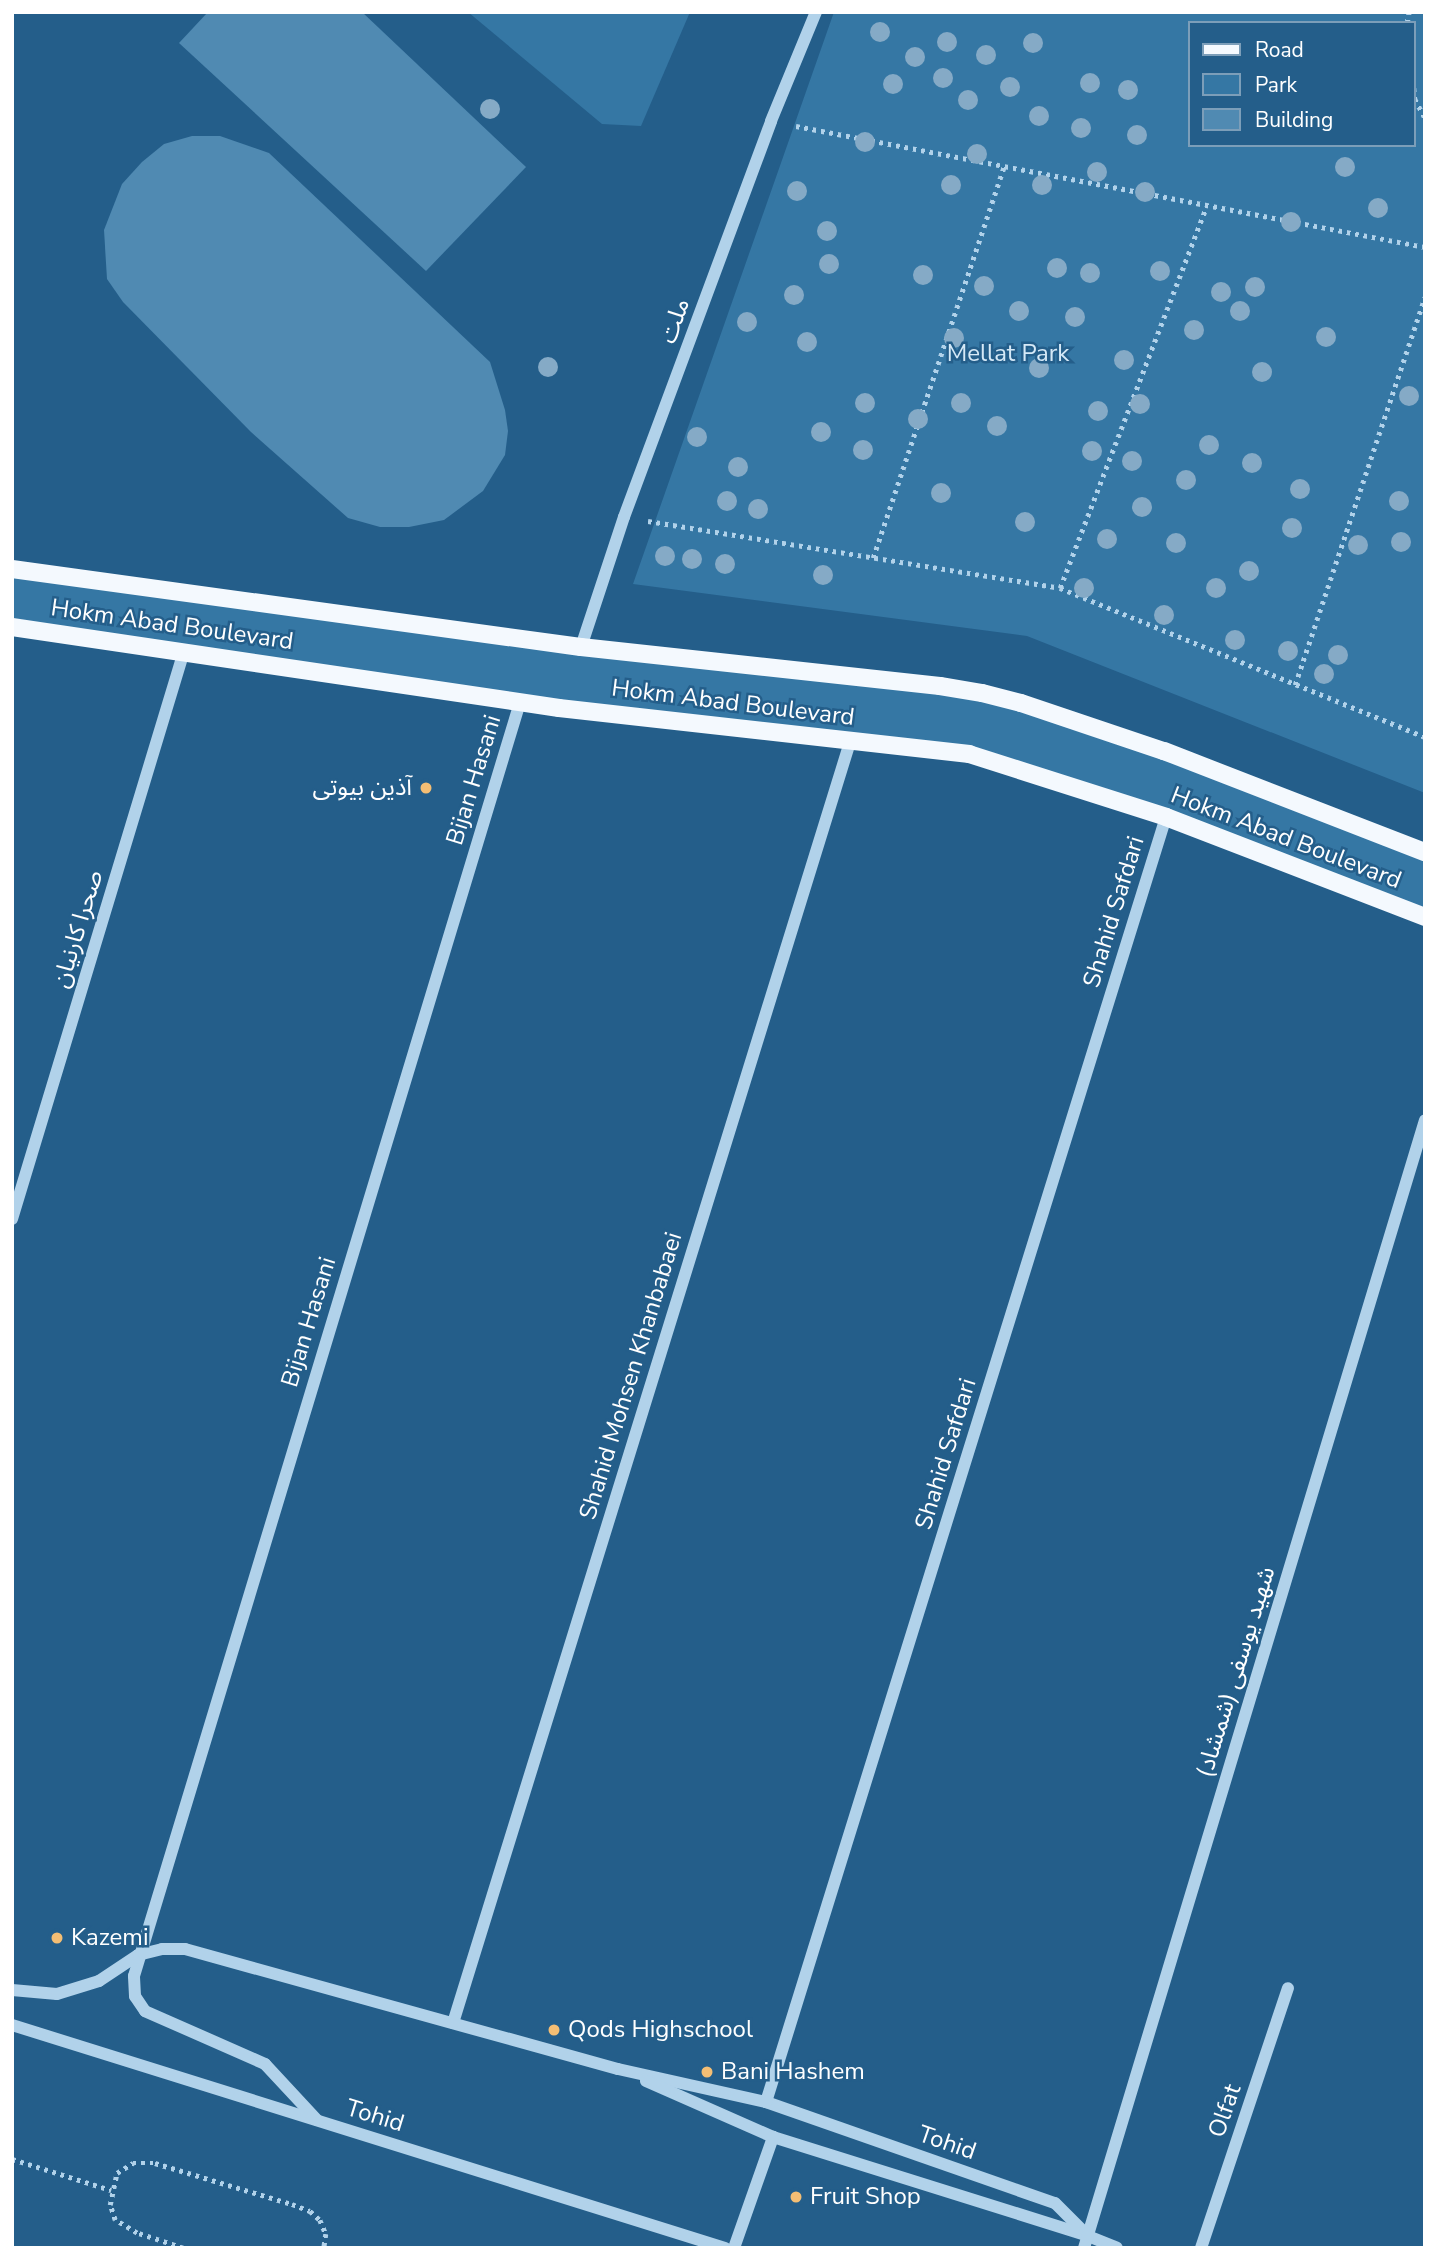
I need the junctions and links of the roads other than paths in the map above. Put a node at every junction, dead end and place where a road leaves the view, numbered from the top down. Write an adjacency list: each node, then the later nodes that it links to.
1 (816, 12): 4 (street, ملت)
2 (12, 569): 4 (main road, Hokm Abad Boulevard)
3 (12, 627): 5 (main road, Hokm Abad Boulevard)
4 (582, 648): 9 (main road, Hokm Abad Boulevard)
5 (184, 651): 6 (main road, Hokm Abad Boulevard); 12 (street, صحرا کارنیان)
6 (520, 702): 7 (main road, Hokm Abad Boulevard); 13 (street, Bijan Hasani)
7 (850, 742): 8 (main road, Hokm Abad Boulevard); 16 (street, Shahid Mohsen Khanbabaei)
8 (1166, 817): 10 (main road, Hokm Abad Boulevard); 19 (street, Shahid Safdari)
9 (1425, 852)
10 (1425, 917)
11 (1425, 1120): 22 (street, شهید یوسفی (شمشاد))
12 (12, 1219)
13 (138, 1955): 15 (street, Tohid); 16 (street, Tohid); 20 (street, Bijan Hasani)
14 (1289, 1988): 26 (street, Olfat)
15 (12, 1990)
16 (453, 2023): 18 (street, Tohid)
17 (12, 2025): 20 (street, Tohid)
18 (618, 2069): 19 (street, Tohid); 21 (street, Tohid)
19 (766, 2102): 22 (street, Tohid)
20 (317, 2120): 23 (street, Tohid)
21 (773, 2137): 22 (street, Tohid); 24 (street)
22 (1086, 2242): 25 (street, Tohid)
23 (726, 2248)
24 (734, 2248)
25 (1117, 2248)
26 (1201, 2248)

